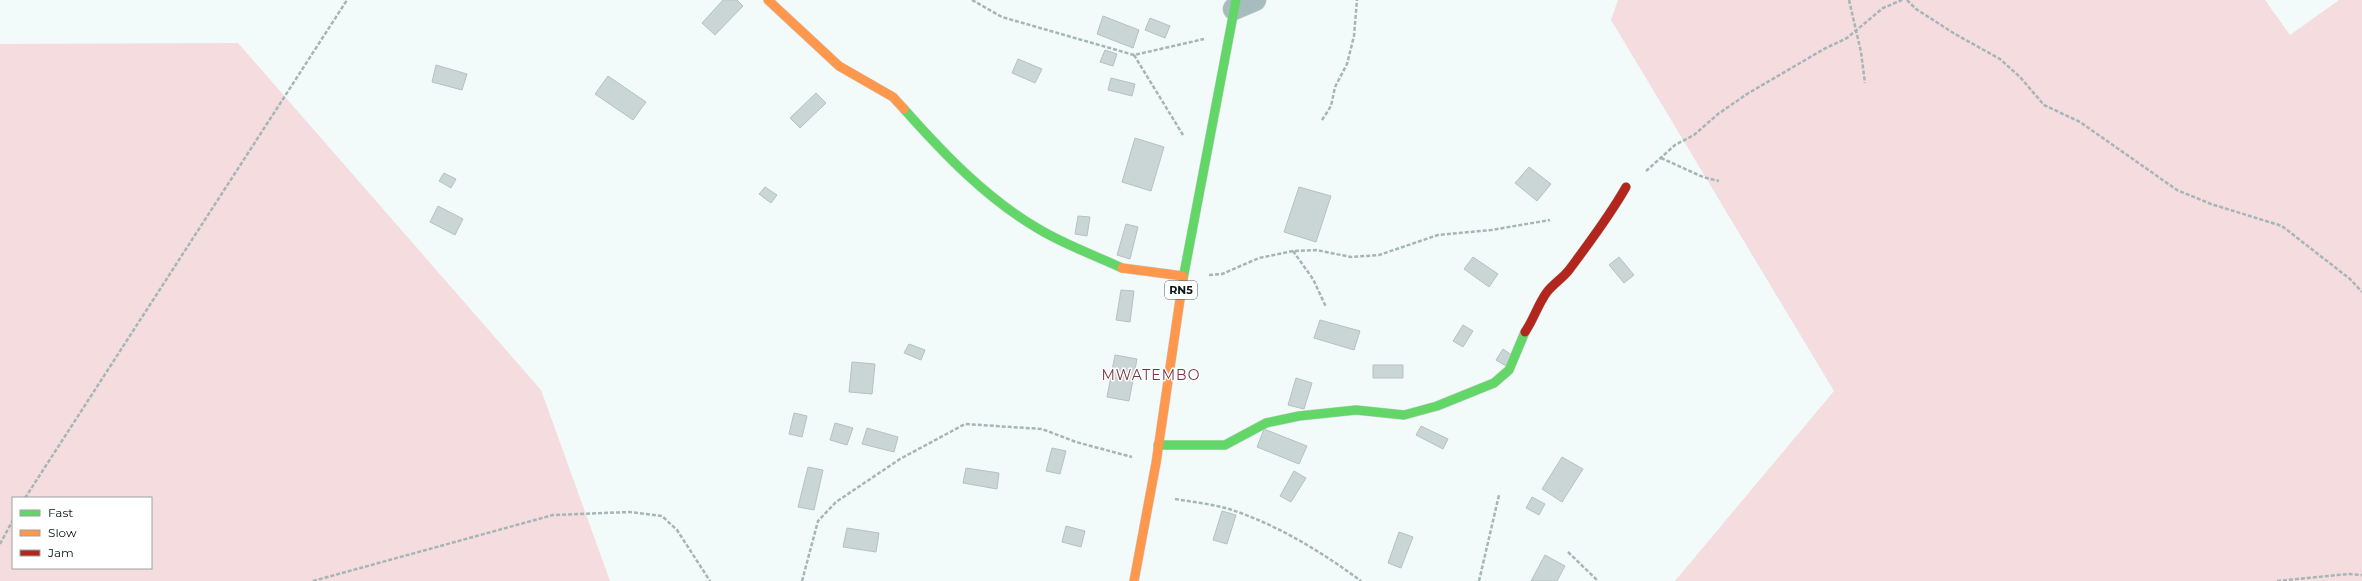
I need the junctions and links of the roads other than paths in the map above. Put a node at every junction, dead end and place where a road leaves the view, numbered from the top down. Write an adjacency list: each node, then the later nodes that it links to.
1 (768, 0): 5 (main road)
2 (1255, 0): 3 (street)
3 (1234, 12): 5 (main road, RN5)
4 (1626, 187): 6 (main road)
5 (1183, 276): 6 (main road, RN5)
6 (1158, 445): 7 (main road, RN5)
7 (1134, 581)

